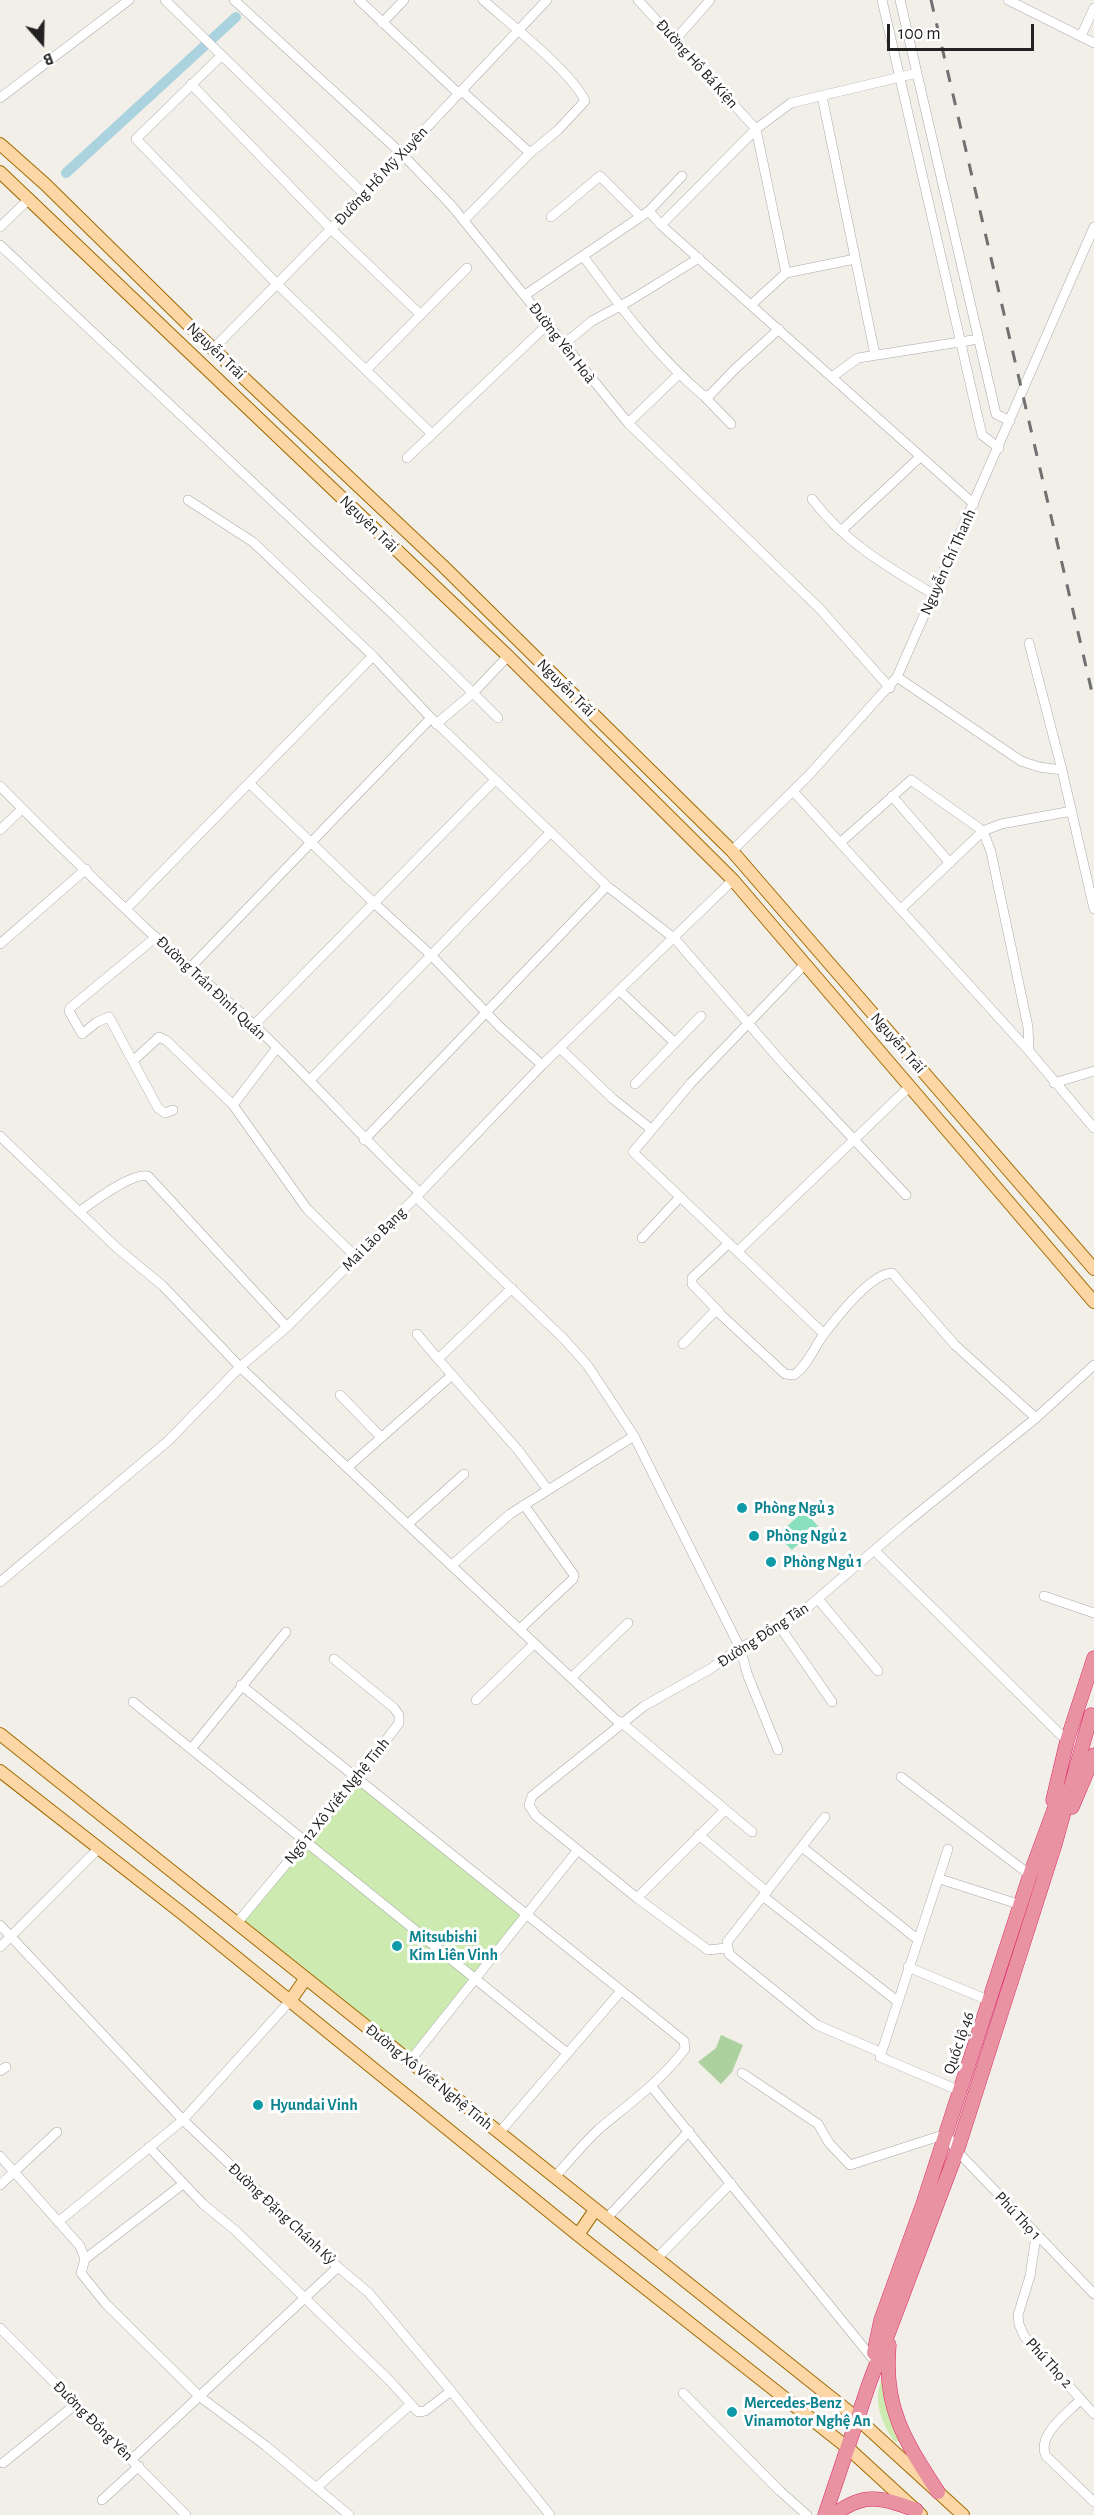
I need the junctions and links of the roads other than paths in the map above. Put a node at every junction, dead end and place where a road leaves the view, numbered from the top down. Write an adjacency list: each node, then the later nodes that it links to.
1 (129, 0): 27 (street)
2 (165, 0): 21 (street)
3 (234, 0): 13 (street, Đường Yên Hoà)
4 (359, 0): 16 (street)
5 (404, 0): 16 (street)
6 (483, 0): 17 (street)
7 (547, 0): 17 (street, Đường Hồ Mỹ Xuyên)
8 (638, 0): 19 (street, Đường Hồ Bá Kiện)
9 (710, 0): 19 (street)
10 (882, 0): 23 (street)
11 (900, 0): 22 (street)
12 (1008, 0): 14 (street)
13 (246, 3): 31 (street, Đường Yên Hoà)
14 (1026, 4): 18 (street)
15 (1094, 8): 18 (street)
16 (382, 23): 25 (street)
17 (517, 30): 25 (street, Đường Hồ Mỹ Xuyên); 30 (street)
18 (1081, 36): 20 (street)
19 (675, 40): 28 (street, Đường Hồ Bá Kiện)
20 (1094, 43)
21 (221, 56): 24 (street); 35 (street)
22 (917, 73): 23 (street); 57 (street)
23 (900, 77): 26 (street); 58 (street)
24 (191, 84): 43 (street); 50 (street)
25 (461, 92): 30 (street); 31 (street, Đường Hồ Mỹ Xuyên)
26 (822, 96): 28 (street); 47 (street)
27 (0, 98)
28 (756, 129): 40 (street); 49 (street)
29 (0, 144): 34 (main road, Nguyễn Trãi)
30 (530, 153): 39 (street)
31 (402, 154): 35 (street, Đường Hồ Mỹ Xuyên); 39 (street, Đường Yên Hoà)
32 (0, 172): 36 (main road, Nguyên Trãi)
33 (682, 176): 37 (street)
34 (45, 184): 36 (main road); 60 (main road, Nguyễn Trãi)
35 (364, 194): 43 (street, Đường Hồ Mỹ Xuyên)
36 (29, 199): 41 (street); 80 (main road, Nguyên Trãi)
37 (645, 214): 38 (street); 40 (street); 45 (street)
38 (551, 217)
39 (464, 220): 51 (street, Đường Yên Hoà)
40 (661, 225): 46 (street)
41 (0, 227)
42 (1094, 227): 66 (street, Nguyễn Chí Thanh)
43 (331, 229): 50 (street, Đường Hồ Mỹ Xuyên); 54 (street)
44 (0, 245): 83 (street)
45 (583, 256): 51 (street); 53 (street)
46 (699, 258): 52 (street); 53 (street)
47 (855, 259): 49 (street); 61 (street)
48 (467, 268): 54 (street)
49 (786, 273): 52 (street)
50 (277, 284): 60 (street, Đường Hồ Mỹ Xuyên); 62 (street)
51 (525, 295): 55 (street, Đường Yên Hoà)
52 (752, 305): 56 (street)
53 (619, 306): 59 (street); 63 (street)
54 (421, 315): 62 (street)
55 (548, 324): 59 (street, Đường Yên Hoà); 69 (street)
56 (779, 329): 64 (street); 65 (street)
57 (979, 339): 58 (street); 66 (street)
58 (960, 343): 61 (street); 70 (street)
59 (564, 344): 67 (street, Đường Yên Hoà)
60 (213, 349): 99 (main road, Nguyễn Trãi)
61 (875, 354): 64 (street)
62 (366, 370): 69 (street)
63 (679, 375): 65 (street); 67 (street)
64 (832, 377): 71 (street)
65 (704, 396): 68 (street)
66 (1010, 421): 70 (street, Nguyễn Chí Thanh)
67 (628, 423): 82 (street, Đường Yên Hoà)
68 (731, 424)
69 (432, 434): 72 (street)
70 (999, 448): 75 (street, Nguyễn Chí Thanh)
71 (920, 457): 75 (street); 76 (street)
72 (408, 458)
73 (812, 499): 76 (street)
74 (188, 500): 79 (street)
75 (974, 504): 77 (street, Nguyễn Chí Thanh)
76 (841, 531): 77 (street)
77 (935, 595): 81 (street, Nguyễn Chí Thanh)
78 (1029, 643): 86 (street)
79 (373, 656): 85 (street); 88 (street)
80 (508, 656): 83 (street); 102 (main road, Nguyên Trãi)
81 (897, 677): 82 (street, Nguyễn Chí Thanh); 86 (street)
82 (890, 687): 90 (street, Nguyễn Chí Thanh)
83 (472, 693): 84 (street); 85 (street)
84 (498, 717)
85 (433, 721): 87 (street); 97 (street)
86 (1062, 770): 93 (street)
87 (495, 780): 96 (street); 104 (street)
88 (249, 783): 97 (street); 105 (street)
89 (0, 786): 92 (street, Đường Trần Đình Quán)
90 (793, 791): 98 (street); 99 (street, Nguyễn Chí Thanh)
91 (892, 796): 95 (street); 98 (street); 100 (street)
92 (22, 809): 94 (street); 101 (street, Đường Trần Đình Quán)
93 (1072, 811): 95 (street); 107 (street)
94 (0, 830)
95 (983, 831): 100 (street); 122 (street)
96 (551, 832): 103 (street); 111 (street)
97 (310, 842): 104 (street); 113 (street)
98 (841, 842): 106 (street)
99 (732, 851): 102 (main road); 145 (main road, Nguyễn Trãi)
100 (950, 863): 106 (street)
101 (86, 869): 105 (street, Đường Trần Đình Quán); 110 (street)
102 (733, 880): 109 (street, Mai Lão Bạng); 112 (main road, Nguyễn Trãi)
103 (607, 886): 109 (street); 115 (street)
104 (374, 903): 111 (street); 118 (street)
105 (126, 909): 108 (street, Đường Trần Đình Quán)
106 (901, 909): 122 (street)
107 (1094, 909)
108 (156, 937): 113 (street, Đường Trần Đình Quán); 123 (street)
109 (675, 939): 114 (street, Mai Lão Bạng); 117 (street)
110 (0, 944)
111 (432, 956): 115 (street); 126 (street)
112 (805, 964): 117 (street); 129 (main road, Nguyễn Trãi)
113 (190, 968): 118 (street, Đường Trần Đình Quán)
114 (620, 991): 119 (street); 120 (street, Mai Lão Bạng)
115 (486, 1011): 124 (street); 136 (street)
116 (701, 1016): 119 (street)
117 (748, 1022): 133 (street); 135 (street)
118 (254, 1025): 121 (street, Đường Trần Đình Quán)
119 (675, 1043): 128 (street)
120 (560, 1048): 124 (street, Mai Lão Bạng); 133 (street)
121 (276, 1049): 126 (street, Đường Trần Đình Quán); 130 (street)
122 (1029, 1051): 127 (street)
123 (133, 1061): 130 (street); 131 (street)
124 (542, 1065): 137 (street, Mai Lão Bạng)
125 (1094, 1071): 127 (street)
126 (310, 1080): 136 (street, Đường Trần Đình Quán)
127 (1054, 1083): 132 (street)
128 (635, 1084)
129 (910, 1086): 135 (street); 147 (main road, Nguyễn Trãi)
130 (233, 1105): 144 (street)
131 (173, 1110)
132 (1094, 1128)
133 (651, 1129): 139 (street)
134 (0, 1136): 140 (street)
135 (855, 1139): 138 (street); 143 (street)
136 (364, 1140): 137 (street, Đường Trần Đình Quán)
137 (418, 1195): 144 (street, Mai Lão Bạng); 146 (street, Đường Trần Đình Quán)
138 (906, 1195)
139 (680, 1197): 141 (street); 142 (street)
140 (79, 1212): 149 (street); 155 (street)
141 (642, 1239)
142 (729, 1243): 143 (street); 148 (street)
143 (738, 1251): 151 (street)
144 (356, 1257): 149 (street, Mai Lão Bạng)
145 (1094, 1269)
146 (512, 1288): 153 (street); 159 (street, Đường Trần Đình Quán)
147 (1094, 1302)
148 (720, 1313): 151 (street); 152 (street)
149 (287, 1327): 155 (street, Mai Lão Bạng)
150 (417, 1334): 153 (street)
151 (824, 1334): 158 (street)
152 (683, 1344)
153 (438, 1359): 156 (street)
154 (1094, 1365): 158 (street, Đường Đồng Tân)
155 (240, 1366): 161 (street); 168 (street, Mai Lão Bạng)
156 (452, 1375): 160 (street); 163 (street)
157 (340, 1395): 160 (street)
158 (1036, 1418): 166 (street, Đường Đồng Tân)
159 (634, 1436): 163 (street); 177 (street, Đường Trần Đình Quán)
160 (381, 1437): 161 (street)
161 (348, 1467): 165 (street)
162 (464, 1473): 165 (street)
163 (548, 1491): 164 (street)
164 (524, 1505): 167 (street); 174 (street)
165 (408, 1524): 167 (street)
166 (874, 1551): 170 (street, Đường Đồng Tân); 189 (street)
167 (452, 1565): 174 (street)
168 (0, 1582)
169 (1044, 1596): 171 (street)
170 (818, 1599): 173 (street, Đường Đồng Tân); 180 (street)
171 (1094, 1613)
172 (628, 1623): 181 (street)
173 (780, 1627): 177 (street, Đường Đồng Tân); 185 (street)
174 (520, 1629): 176 (street)
175 (286, 1632): 182 (street)
176 (534, 1644): 181 (street); 183 (street)
177 (740, 1648): 187 (street, Đường Đồng Tân); 191 (street, Đường Trần Đình Quán)
178 (1094, 1658): 189 (highway)
179 (334, 1659): 196 (street, Ngõ 12 Xô Viết Nghệ Tĩnh)
180 (878, 1671)
181 (571, 1678): 187 (street)
182 (241, 1685): 190 (street); 196 (street)
183 (476, 1700)
184 (133, 1702): 190 (street)
185 (832, 1702)
186 (1092, 1710): 200 (highway, Quốc lộ 46); 203 (highway, Quốc lộ 46)
187 (621, 1722): 197 (street); 207 (street, Đường Đồng Tân)
188 (0, 1734): 214 (main road, Đường Xô Viết Nghệ Tĩnh)
189 (1067, 1742): 200 (highway)
190 (191, 1749): 202 (street)
191 (778, 1750)
192 (1094, 1755): 194 (highway)
193 (0, 1770): 205 (main road, Đường Xô Viết Nghệ Tĩnh)
194 (1091, 1772): 203 (highway)
195 (901, 1778): 208 (street)
196 (357, 1779): 202 (street, Ngõ 12 Xô Viết Nghệ Tĩnh); 213 (street)
197 (725, 1810): 199 (street); 201 (street)
198 (825, 1817): 204 (street)
199 (752, 1832)
200 (1046, 1832): 208 (highway, Quốc lộ 46)
201 (699, 1835): 210 (street); 211 (street)
202 (304, 1842): 214 (street, Ngõ 12 Xô Viết Nghệ Tĩnh); 221 (street)
203 (1054, 1844): 212 (highway, Quốc lộ 46)
204 (802, 1847): 210 (street); 217 (street)
205 (99, 1848): 216 (street); 224 (main road, Đường Xô Viết Nghệ Tĩnh)
206 (948, 1849): 209 (street)
207 (577, 1851): 211 (street); 213 (street)
208 (1030, 1875): 212 (highway, Quốc lộ 46)
209 (940, 1879): 212 (street); 217 (street)
210 (765, 1895): 219 (street); 225 (street)
211 (637, 1898): 219 (street)
212 (1027, 1905): 226 (highway, Quốc lộ 46); 239 (highway, Quốc lộ 46)
213 (526, 1914): 221 (street); 223 (street)
214 (237, 1923): 222 (main road, Đường Xô Viết Nghệ Tĩnh)
215 (0, 1925): 216 (street, Đường Đặng Chánh Kỷ)
216 (11, 1937): 218 (street); 233 (street, Đường Đặng Chánh Kỷ)
217 (917, 1939): 220 (street)
218 (0, 1947)
219 (726, 1948): 227 (street)
220 (908, 1967): 225 (street); 226 (street)
221 (476, 1977): 228 (street); 229 (street)
222 (306, 1978): 224 (main road); 229 (main road, Đường Xô Viết Nghệ Tĩnh)
223 (621, 1990): 228 (street); 231 (street)
224 (290, 2001): 233 (street); 249 (main road, Đường Xô Viết Nghệ Tĩnh)
225 (897, 2001): 227 (street)
226 (990, 2001): 232 (highway, Quốc lộ 46)
227 (880, 2052): 232 (street)
228 (567, 2053): 236 (street)
229 (409, 2062): 236 (main road, Đường Xô Viết Nghệ Tĩnh)
230 (742, 2073): 237 (street)
231 (652, 2087): 234 (street); 242 (street)
232 (960, 2091): 237 (highway, Quốc lộ 46)
233 (183, 2120): 238 (street); 253 (street, Đường Đặng Chánh Kỷ)
234 (689, 2131): 244 (street); 247 (street)
235 (57, 2132): 241 (street)
236 (499, 2133): 242 (main road, Đường Xô Viết Nghệ Tĩnh)
237 (946, 2134): 239 (street, Phú Thọ 1); 258 (highway, Quốc lộ 46)
238 (149, 2147): 243 (street); 248 (street)
239 (957, 2151): 250 (street, Phú Thọ 1); 256 (highway, Quốc lộ 46)
240 (0, 2156): 241 (street)
241 (14, 2172): 245 (street); 248 (street)
242 (554, 2178): 246 (main road, Đường Xô Viết Nghệ Tĩnh)
243 (183, 2184): 251 (street); 255 (street)
244 (731, 2184): 252 (street); 258 (street)
245 (0, 2185)
246 (595, 2210): 247 (main road, Đường Xô Viết Nghệ Tĩnh); 249 (main road)
247 (606, 2219): 252 (main road, Đường Xô Viết Nghệ Tĩnh)
248 (58, 2222): 251 (street)
249 (578, 2235): 268 (main road, Đường Xô Viết Nghệ Tĩnh)
250 (1036, 2236): 254 (street, Phú Thọ 1); 263 (street, Phú Thọ 2)
251 (85, 2259): 262 (street)
252 (656, 2259): 267 (main road, Đường Xô Viết Nghệ Tĩnh)
253 (338, 2267): 255 (street); 260 (street, Đường Đặng Chánh Kỷ)
254 (1094, 2294)
255 (304, 2298): 262 (street); 265 (street)
256 (892, 2325): 259 (highway, Quốc lộ 46); 272 (highway)
257 (0, 2328): 264 (street, Đường Đồng Yên)
258 (873, 2359): 259 (highway, Quốc lộ 46)
259 (869, 2384): 267 (highway, Quốc lộ 46)
260 (452, 2391): 265 (street); 278 (street, Đường Đặng Chánh Kỷ)
261 (683, 2393): 279 (street)
262 (199, 2396): 269 (street); 271 (street)
263 (1081, 2399): 266 (street, Phú Thọ 2); 274 (street)
264 (76, 2404): 269 (street, Đường Đồng Yên); 270 (street)
265 (410, 2405): 271 (street)
266 (1094, 2414)
267 (858, 2419): 268 (highway, Quốc lộ 46); 272 (main road, Đường Xô Viết Nghệ Tĩnh)
268 (848, 2448): 275 (main road, Đường Xô Viết Nghệ Tĩnh); 280 (highway, Quốc lộ 46)
269 (135, 2462): 273 (street); 276 (street, Đường Đồng Yên)
270 (3, 2463)
271 (317, 2487): 277 (street)
272 (938, 2492): 282 (main road, Đường Xô Viết Nghệ Tĩnh)
273 (102, 2500)
274 (1094, 2502)
275 (918, 2513): 281 (highway)
276 (186, 2515)
277 (349, 2515)
278 (550, 2515)
279 (807, 2515)
280 (825, 2515)
281 (834, 2515)
282 (963, 2515)

